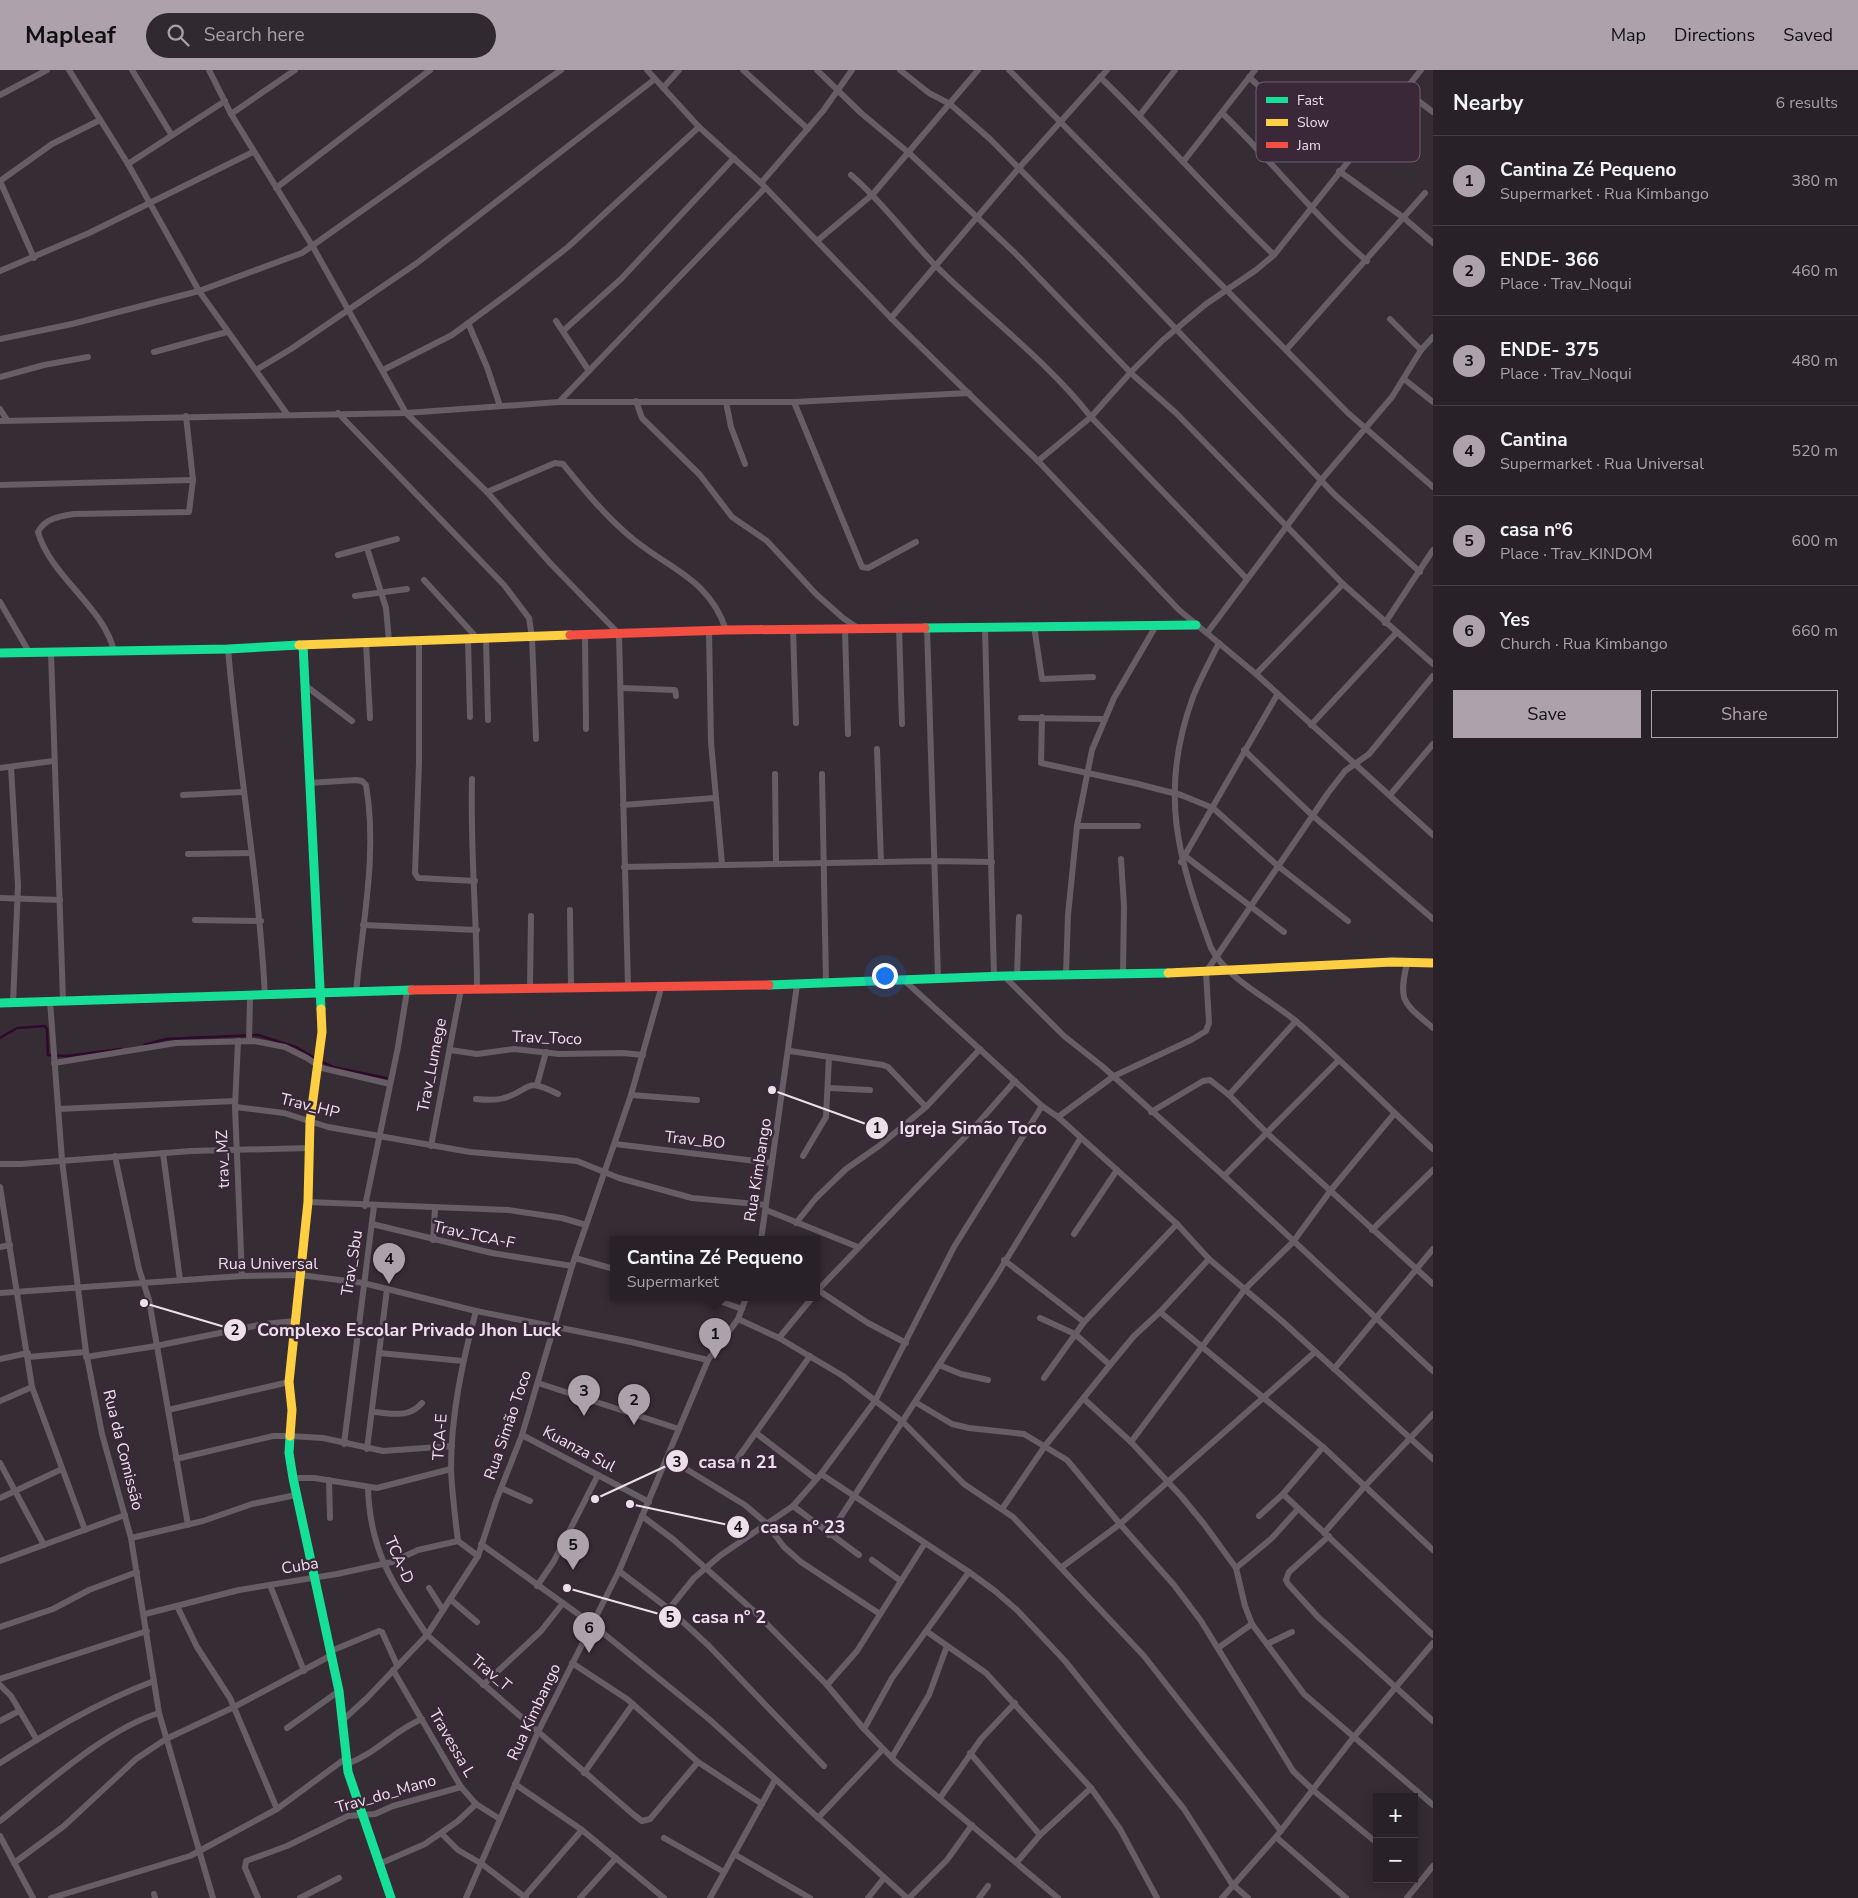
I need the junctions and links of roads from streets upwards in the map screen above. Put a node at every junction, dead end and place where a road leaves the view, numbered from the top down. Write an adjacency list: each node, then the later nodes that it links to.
1 (47, 70): 27 (street)
2 (69, 70): 35 (street)
3 (132, 70): 39 (street)
4 (209, 70): 28 (street)
5 (295, 70): 33 (street)
6 (430, 70): 53 (street)
7 (561, 70): 62 (street)
8 (647, 70): 22 (street)
9 (679, 70): 25 (street)
10 (743, 70): 38 (street)
11 (817, 70): 26 (street)
12 (852, 70): 26 (street)
13 (900, 70): 30 (street)
14 (978, 70): 30 (street)
15 (1009, 70): 36 (street)
16 (1107, 70): 20 (street)
17 (1175, 70): 34 (street)
18 (1255, 70): 21 (street)
19 (1421, 70): 23 (street)
20 (1100, 77): 34 (street); 36 (street)
21 (1249, 77): 24 (street); 32 (street)
22 (655, 79): 25 (street); 70 (street)
23 (1411, 82)
24 (1256, 84)
25 (663, 88): 37 (street)
26 (838, 90): 38 (street); 42 (street)
27 (0, 95)
28 (225, 101): 33 (street); 39 (street)
29 (1420, 102): 31 (street)
30 (950, 104): 42 (street); 48 (street)
31 (1433, 112)
32 (1222, 113): 40 (street); 44 (street)
33 (231, 114): 41 (street)
34 (1140, 115): 44 (street)
35 (100, 120): 47 (street); 51 (street)
36 (1060, 121): 48 (street); 68 (street)
37 (699, 127): 43 (street); 74 (street)
38 (808, 129): 52 (street)
39 (171, 134): 47 (street)
40 (1256, 146)
41 (253, 152): 53 (street); 56 (street)
42 (909, 152): 55 (street); 58 (street)
43 (734, 158): 52 (street); 76 (street)
44 (1183, 162): 63 (street)
45 (1270, 162): 57 (street)
46 (1345, 162): 49 (street)
47 (128, 164): 56 (street)
48 (1019, 168): 58 (street); 75 (street)
49 (1338, 171): 57 (street); 59 (street)
50 (851, 175): 55 (street)
51 (0, 181): 64 (street)
52 (763, 186): 60 (street); 86 (street)
53 (276, 188): 62 (street)
54 (1425, 193): 59 (street)
55 (873, 194): 60 (street); 66 (street)
56 (150, 203): 64 (street); 69 (street)
57 (1311, 207): 63 (street); 65 (street)
58 (978, 218): 66 (street); 87 (street)
59 (1404, 218): 61 (street); 65 (street)
60 (817, 241): 71 (street)
61 (1433, 243)
62 (313, 247): 69 (street); 70 (street)
63 (1274, 254): 68 (street)
64 (34, 258): 67 (street)
65 (1367, 261): 80 (street)
66 (937, 266): 71 (street); 102 (street)
67 (0, 271)
68 (1227, 289): 75 (street); 80 (street)
69 (199, 291): 77 (street); 79 (street)
70 (348, 312): 84 (street); 85 (street)
71 (891, 318): 90 (street)
72 (1390, 319): 81 (street)
73 (556, 321): 76 (street)
74 (468, 323): 85 (street); 96 (street)
75 (1176, 329): 87 (street); 107 (street)
76 (563, 331): 86 (street)
77 (227, 332): 82 (street); 84 (street)
78 (1433, 337): 81 (street)
79 (0, 339)
80 (1286, 350): 104 (street)
81 (1421, 350): 89 (street)
82 (154, 352)
83 (88, 357): 88 (street)
84 (256, 370): 100 (street)
85 (383, 370): 99 (street)
86 (590, 371): 92 (street)
87 (1130, 372): 102 (street); 112 (street)
88 (0, 377)
89 (1404, 379): 95 (street); 104 (street)
90 (968, 394): 94 (street); 105 (street)
91 (636, 401): 92 (street); 93 (street); 133 (street)
92 (559, 402): 96 (street)
93 (726, 402): 94 (street); 106 (street)
94 (794, 402): 114 (street)
95 (1433, 402)
96 (500, 406): 99 (street)
97 (0, 408): 103 (street)
98 (338, 413): 99 (street); 100 (street); 142 (street)
99 (406, 413): 111 (street)
100 (287, 414): 101 (street)
101 (186, 416): 103 (street); 108 (street)
102 (1091, 417): 105 (street); 119 (street)
103 (3, 420)
104 (1366, 427): 107 (street); 110 (street)
105 (1038, 460): 128 (street)
106 (745, 464)
107 (1322, 479): 112 (street); 118 (street)
108 (193, 480): 109 (street); 151 (street)
109 (0, 485)
110 (1433, 487)
111 (487, 492): 135 (street); 140 (street)
112 (1286, 528): 119 (street); 121 (street)
113 (397, 539): 115 (street)
114 (916, 542)
115 (367, 548): 117 (street); 123 (street)
116 (1433, 550): 118 (street)
117 (338, 555)
118 (1420, 572): 126 (street)
119 (1247, 579): 138 (street)
120 (424, 580): 143 (street)
121 (1343, 584): 126 (street); 155 (street)
122 (407, 589): 123 (street)
123 (381, 593): 124 (street); 145 (street)
124 (355, 596)
125 (0, 602): 150 (street)
126 (1385, 623): 139 (street)
127 (1157, 624): 128 (street); 129 (street); 166 (street)
128 (1196, 625): 138 (street)
129 (1034, 626): 134 (street); 157 (street)
130 (927, 627): 131 (street); 134 (street); 202 (street)
131 (899, 628): 133 (street); 170 (street)
132 (793, 629): 135 (street); 136 (street); 169 (street)
133 (860, 629): 136 (street)
134 (985, 629): 204 (street)
135 (726, 630): 137 (street)
136 (845, 630): 173 (street)
137 (708, 631): 140 (street); 191 (street)
138 (1207, 632): 147 (street)
139 (1396, 632): 154 (street); 171 (street)
140 (619, 634): 141 (street); 159 (street)
141 (584, 636): 142 (street); 172 (street)
142 (532, 637): 143 (street); 174 (street)
143 (477, 639): 144 (street); 162 (street); 167 (street)
144 (419, 640): 145 (street); 210 (street)
145 (389, 641): 146 (street)
146 (366, 642): 148 (street); 163 (street)
147 (1219, 643): 155 (street); 188 (street)
148 (303, 646): 149 (street); 158 (street)
149 (228, 649): 151 (street); 187 (street)
150 (29, 652): 152 (street); 153 (street)
151 (114, 652): 153 (street)
152 (0, 653)
153 (51, 653): 178 (street)
154 (1433, 664)
155 (1256, 674): 160 (street)
156 (1433, 676): 179 (street)
157 (1093, 677)
158 (306, 686): 168 (street); 186 (street)
159 (622, 688): 161 (street); 192 (street)
160 (1278, 695): 171 (street); 177 (street)
161 (676, 696)
162 (470, 717)
163 (370, 718)
164 (1020, 718): 165 (street)
165 (1042, 718): 166 (street); 182 (street)
166 (1104, 719): 182 (street)
167 (488, 720)
168 (352, 721)
169 (796, 723)
170 (902, 724)
171 (1310, 726): 179 (street)
172 (586, 729)
173 (848, 734)
174 (536, 739)
175 (1433, 744): 190 (street)
176 (877, 749): 203 (street)
177 (1244, 750): 193 (street); 194 (street)
178 (53, 761): 180 (street); 213 (street)
179 (1355, 764): 190 (street); 194 (street)
180 (11, 767): 181 (street); 212 (street)
181 (0, 768)
182 (1086, 772): 188 (street); 195 (street)
183 (775, 774): 207 (street)
184 (822, 774): 205 (street)
185 (472, 779): 210 (street)
186 (309, 783): 222 (street); 245 (street)
187 (242, 792): 189 (street); 198 (street)
188 (1173, 793): 193 (street); 201 (street)
189 (183, 795)
190 (1390, 795): 197 (street)
191 (716, 798): 192 (street); 206 (street)
192 (624, 804): 209 (street)
193 (1214, 808): 201 (street); 208 (street)
194 (1312, 815): 208 (street); 218 (street)
195 (1077, 826): 196 (street); 231 (street)
196 (1138, 826)
197 (1433, 835)
198 (251, 853): 199 (street); 220 (street)
199 (188, 854)
200 (1121, 859): 230 (street)
201 (1183, 859): 214 (street); 225 (street)
202 (934, 861): 203 (street); 204 (street); 235 (street)
203 (881, 862): 205 (street)
204 (992, 862): 233 (street)
205 (824, 863): 207 (street); 237 (street)
206 (722, 864): 207 (street); 209 (street)
207 (776, 864)
208 (1278, 866): 214 (street); 221 (street)
209 (624, 867): 240 (street)
210 (475, 881): 223 (street)
211 (0, 898): 212 (street)
212 (16, 899): 213 (street); 252 (street)
213 (60, 900): 250 (street)
214 (1250, 907): 224 (street); 225 (street)
215 (570, 910): 241 (street)
216 (531, 916): 243 (street)
217 (1019, 917): 232 (street)
218 (1433, 919)
219 (195, 920): 220 (street)
220 (261, 921): 248 (street)
221 (1348, 921)
222 (364, 925): 223 (street); 247 (street)
223 (477, 930): 242 (street)
224 (1284, 932)
225 (1216, 958): 228 (street); 229 (street)
226 (1407, 962): 227 (street); 228 (street); 255 (street)
227 (1433, 963)
228 (1228, 970): 229 (street); 254 (street)
229 (1206, 972): 230 (street); 267 (street)
230 (1123, 973): 231 (street)
231 (1066, 974): 232 (street)
232 (1017, 975): 234 (street)
233 (994, 976): 234 (street); 235 (street)
234 (1004, 976): 267 (street)
235 (938, 978): 236 (street)
236 (905, 980): 237 (street); 258 (street)
237 (826, 984): 239 (street)
238 (662, 985): 239 (street); 240 (street); 262 (street, Rua Simão Toco)
239 (797, 985): 261 (street, Rua Kimbango)
240 (628, 986): 241 (street)
241 (571, 987): 243 (street)
242 (478, 988): 243 (street); 244 (street)
243 (530, 988)
244 (461, 989): 246 (street); 259 (street, Trav_Lumege)
245 (321, 992): 247 (street); 248 (street); 266 (street)
246 (407, 992): 247 (street); 269 (street)
247 (356, 993)
248 (265, 996): 249 (street)
249 (250, 997): 250 (street); 257 (street)
250 (63, 1000): 251 (street)
251 (50, 1001): 252 (street); 265 (street, Rua da Comissão)
252 (12, 1002): 253 (street)
253 (0, 1003)
254 (1296, 1022): 264 (street); 274 (street)
255 (1433, 1028)
256 (238, 1041): 257 (street); 265 (street); 278 (street, trav_MZ)
257 (249, 1041): 266 (street)
258 (980, 1049): 268 (street); 280 (street)
259 (450, 1050): 260 (street, Trav_Toco); 290 (street, Trav_Lumege)
260 (546, 1052): 262 (street, Trav_Toco); 270 (street)
261 (790, 1052): 263 (street); 299 (street, Rua Kimbango)
262 (642, 1055): 275 (street, Rua Simão Toco)
263 (829, 1057): 271 (street); 280 (street)
264 (1338, 1061): 283 (street); 286 (street)
265 (54, 1063): 281 (street, Rua da Comissão)
266 (318, 1066): 269 (street); 285 (street)
267 (1114, 1076): 282 (street); 284 (street)
268 (1015, 1081): 279 (street); 322 (street)
269 (390, 1084): 287 (street)
270 (538, 1085): 273 (street); 276 (street)
271 (828, 1088): 272 (street); 296 (street)
272 (870, 1090)
273 (558, 1094)
274 (1229, 1094): 282 (street); 286 (street)
275 (631, 1095): 277 (street); 289 (street, Rua Simão Toco)
276 (476, 1100)
277 (697, 1100)
278 (235, 1104): 281 (street, Trav_HP); 285 (street, Trav_HP); 292 (street, trav_MZ)
279 (1042, 1106): 284 (street); 357 (street)
280 (926, 1107): 311 (street)
281 (58, 1109): 297 (street, Rua da Comissão)
282 (1151, 1112): 303 (street)
283 (1394, 1114): 293 (street); 305 (street)
284 (1058, 1118): 288 (street)
285 (310, 1122): 287 (street, Trav_HP); 291 (street)
286 (1268, 1134): 303 (street); 305 (street)
287 (378, 1135): 290 (street, Trav_HP); 307 (street)
288 (1080, 1139): 300 (street); 326 (street)
289 (615, 1144): 299 (street, Trav_BO); 302 (street, Rua Simão Toco)
290 (431, 1146): 302 (street, Trav_HP)
291 (309, 1148): 292 (street); 306 (street)
292 (237, 1149): 294 (street); 331 (street, trav_MZ)
293 (1433, 1149)
294 (162, 1153): 295 (street); 332 (street)
295 (115, 1156): 297 (street); 333 (street)
296 (803, 1156)
297 (62, 1160): 298 (street); 336 (street, Rua da Comissão)
298 (0, 1164)
299 (772, 1164): 309 (street, Rua Kimbango)
300 (1117, 1170): 313 (street); 316 (street)
301 (1433, 1170): 315 (street)
302 (606, 1172): 309 (street, Trav_HP); 314 (street, Rua Simão Toco)
303 (1224, 1176): 319 (street)
304 (0, 1187): 320 (street)
305 (1331, 1190): 315 (street); 319 (street)
306 (308, 1202): 307 (street); 330 (street)
307 (365, 1206): 308 (street)
308 (374, 1206): 310 (street); 312 (street, Trav_Sbu)
309 (766, 1207): 311 (street, Trav_HP); 317 (street, Rua Kimbango)
310 (435, 1209): 314 (street); 318 (street)
311 (796, 1223): 322 (street, Trav_HP)
312 (372, 1224): 318 (street, Trav_TCA-F); 334 (street, Trav_Sbu)
313 (1176, 1224): 325 (street); 353 (street)
314 (586, 1225): 324 (street, Rua Simão Toco)
315 (1372, 1230): 329 (street)
316 (1074, 1234)
317 (762, 1236)
318 (433, 1240): 327 (street, Trav_TCA-F)
319 (1293, 1242): 339 (street); 349 (street)
320 (10, 1245): 321 (street); 340 (street)
321 (0, 1247)
322 (858, 1247): 337 (street)
323 (1433, 1249): 329 (street)
324 (575, 1258): 327 (street, Rua Simão Toco); 328 (street)
325 (1209, 1259): 339 (street); 348 (street)
326 (1004, 1260): 353 (street); 368 (street)
327 (572, 1266): 354 (street, Rua Simão Toco)
328 (610, 1268)
329 (1416, 1269): 335 (street); 349 (street)
330 (300, 1275): 331 (street, Rua Universal); 334 (street, Rua Universal); 352 (street)
331 (242, 1276): 332 (street, Rua Universal)
332 (180, 1280): 333 (street, Rua Universal)
333 (144, 1283): 336 (street, Rua Universal); 358 (street)
334 (363, 1283): 338 (street, Rua Universal); 393 (street, Trav_Sbu)
335 (1433, 1284)
336 (78, 1288): 340 (street, Rua Universal); 362 (street, Rua da Comissão)
337 (820, 1288)
338 (387, 1289): 347 (street, Rua Universal); 361 (street)
339 (1245, 1289): 359 (street); 360 (street)
340 (18, 1291): 341 (street, Rua Universal); 363 (street)
341 (0, 1293)
342 (820, 1293): 357 (street)
343 (719, 1301): 346 (street)
344 (745, 1301): 346 (street, Rua Kimbango)
345 (810, 1301): 356 (street)
346 (742, 1309): 351 (street, Rua Kimbango)
347 (476, 1311): 354 (street, Rua Universal); 367 (street, TCA-E)
348 (1160, 1312): 359 (street); 369 (street)
349 (1376, 1316): 370 (street); 371 (street)
350 (1040, 1318): 355 (street)
351 (738, 1319): 356 (street); 366 (street, Rua Kimbango)
352 (295, 1322): 358 (street); 374 (street)
353 (1084, 1322): 355 (street)
354 (553, 1327): 366 (street, Rua Universal); 375 (street, Rua Simão Toco)
355 (1076, 1334): 369 (street); 372 (street)
356 (779, 1338): 364 (street)
357 (906, 1343): 380 (street)
358 (156, 1346): 362 (street); 383 (street)
359 (1202, 1346): 377 (street); 392 (street)
360 (1314, 1352): 370 (street); 377 (street)
361 (379, 1353): 367 (street); 384 (street)
362 (86, 1354): 363 (street); 423 (street, Rua da Comissão)
363 (28, 1355): 365 (street); 376 (street)
364 (810, 1356): 380 (street); 388 (street)
365 (0, 1359)
366 (708, 1360): 387 (street, Rua Kimbango)
367 (463, 1361): 394 (street, TCA-E)
368 (939, 1365): 373 (street); 381 (street)
369 (1110, 1365): 378 (street)
370 (1334, 1369): 391 (street)
371 (1433, 1371)
372 (1044, 1378)
373 (988, 1380)
374 (289, 1382): 383 (street); 390 (street)
375 (538, 1384): 387 (street); 389 (street, Rua Simão Toco)
376 (32, 1387): 379 (street); 403 (street)
377 (1264, 1397): 396 (street); 409 (street)
378 (1084, 1399): 392 (street); 395 (street)
379 (0, 1401)
380 (875, 1401): 386 (street); 406 (street)
381 (915, 1402): 386 (street); 395 (street)
382 (422, 1403): 384 (street)
383 (168, 1410): 399 (street)
384 (373, 1412): 397 (street)
385 (1433, 1414): 391 (street)
386 (903, 1422): 416 (street); 421 (street)
387 (679, 1430): 398 (street, Rua Kimbango)
388 (756, 1433): 401 (street); 406 (street)
389 (522, 1434): 405 (street, Kuanza Sul); 412 (street, Rua Simão Toco)
390 (290, 1436): 393 (street); 399 (street); 407 (street)
391 (1410, 1437): 400 (street); 410 (street)
392 (1131, 1442): 409 (street)
393 (344, 1444): 397 (street)
394 (452, 1446): 397 (street); 404 (street, TCA-E)
395 (1046, 1446): 421 (street); 428 (street)
396 (1323, 1447): 410 (street); 414 (street)
397 (367, 1449)
398 (668, 1458): 419 (street, Rua Kimbango); 427 (street)
399 (176, 1459): 429 (street)
400 (1433, 1459)
401 (735, 1462)
402 (0, 1463): 413 (street)
403 (62, 1469): 413 (street); 430 (street)
404 (451, 1469): 411 (street); 434 (street, TCA-E)
405 (598, 1475): 419 (street, Kuanza Sul); 453 (street)
406 (819, 1477): 416 (street); 420 (street)
407 (293, 1478): 408 (street); 415 (street)
408 (329, 1480): 411 (street); 426 (street)
409 (1168, 1482): 428 (street); 445 (street)
410 (1365, 1486): 431 (street); 438 (street)
411 (368, 1488): 443 (street, TCA-D)
412 (501, 1488): 418 (street); 436 (street, Rua Simão Toco)
413 (15, 1490): 417 (street); 437 (street)
414 (1283, 1494): 422 (street); 425 (street)
415 (296, 1495): 429 (street); 450 (street)
416 (854, 1496): 432 (street); 435 (street)
417 (0, 1498)
418 (530, 1501)
419 (649, 1502): 424 (street, Rua Kimbango)
420 (793, 1506): 427 (street); 432 (street)
421 (1002, 1509): 444 (street)
422 (1298, 1509): 431 (street); 445 (street)
423 (126, 1515): 430 (street); 433 (street, Rua da Comissão)
424 (642, 1516): 446 (street); 447 (street, Rua Kimbango)
425 (1260, 1516)
426 (330, 1518)
427 (766, 1524): 446 (street); 461 (street)
428 (1120, 1524): 444 (street); 474 (street)
429 (188, 1525): 433 (street)
430 (85, 1530): 437 (street)
431 (1326, 1534): 470 (street); 484 (street)
432 (829, 1535): 440 (street)
433 (131, 1538): 448 (street, Rua da Comissão)
434 (458, 1541): 439 (street); 443 (street, Cuba)
435 (925, 1543): 449 (street); 451 (street)
436 (481, 1544): 439 (street, Rua Simão Toco); 453 (street)
437 (44, 1545): 442 (street)
438 (1433, 1550)
439 (478, 1556): 455 (street, Rua Simão Toco)
440 (859, 1556)
441 (872, 1560): 451 (street)
442 (0, 1561)
443 (382, 1564): 450 (street, Cuba); 469 (street, TCA-D)
444 (1062, 1567): 525 (street)
445 (1236, 1568): 464 (street)
446 (705, 1570): 458 (street); 482 (street)
447 (619, 1571): 458 (street); 463 (street, Rua Kimbango)
448 (137, 1572): 460 (street, Rua da Comissão); 465 (street)
449 (969, 1572): 467 (street); 545 (street)
450 (313, 1578): 452 (street, Cuba); 475 (street)
451 (902, 1581): 461 (street)
452 (270, 1585): 457 (street, Cuba); 478 (street)
453 (537, 1586): 456 (street)
454 (429, 1588): 459 (street)
455 (450, 1599): 459 (street, Rua Simão Toco); 462 (street)
456 (562, 1603): 463 (street); 481 (street)
457 (177, 1606): 460 (street, Cuba); 488 (street)
458 (669, 1609): 507 (street)
459 (443, 1610): 469 (street, Rua Simão Toco)
460 (144, 1614): 466 (street, Rua da Comissão)
461 (880, 1614): 482 (street)
462 (477, 1622)
463 (592, 1624): 476 (street, Rua Kimbango); 509 (street)
464 (1252, 1624): 472 (street); 474 (street)
465 (0, 1627)
466 (147, 1631): 479 (street); 480 (street, Rua da Comissão)
467 (926, 1631): 473 (street); 496 (street)
468 (1292, 1632): 472 (street)
469 (427, 1635): 477 (street, Rua Simão Toco); 481 (street, Trav_T)
470 (1433, 1635)
471 (1433, 1643): 484 (street)
472 (1267, 1644): 498 (street)
473 (947, 1646): 486 (street); 503 (street)
474 (1218, 1648): 513 (street)
475 (331, 1653): 477 (street, Travessa L); 478 (street); 485 (street)
476 (572, 1663): 487 (street); 497 (street, Rua Kimbango)
477 (395, 1667): 491 (street, Rua Simão Toco); 492 (street, Travessa L)
478 (304, 1671): 488 (street)
479 (0, 1679)
480 (154, 1681): 490 (street, Rua da Comissão); 500 (street)
481 (483, 1685): 497 (street, Trav_T)
482 (827, 1685): 496 (street)
483 (0, 1686): 489 (street)
484 (1395, 1687): 494 (street); 498 (street)
485 (340, 1691): 491 (street); 495 (street)
486 (1014, 1703): 502 (street); 512 (street)
487 (633, 1704): 505 (street); 508 (street)
488 (234, 1707): 499 (street); 518 (street)
489 (19, 1711): 493 (street); 500 (street)
490 (160, 1713): 499 (street, Rua da Comissão); 522 (street)
491 (344, 1719): 504 (street)
492 (422, 1719): 504 (street); 511 (street, Travessa L)
493 (0, 1721)
494 (1433, 1721)
495 (287, 1728)
496 (864, 1729): 501 (street)
497 (538, 1732): 508 (street, Trav_T); 510 (street, Rua Kimbango)
498 (1353, 1738): 513 (street); 517 (street)
499 (166, 1739): 532 (street, Rua da Comissão); 536 (street)
500 (37, 1740): 506 (street)
501 (883, 1748): 503 (street); 520 (street)
502 (970, 1753): 514 (street); 527 (street)
503 (892, 1757): 514 (street)
504 (347, 1761): 518 (street); 519 (street)
505 (698, 1762): 508 (street, Trav_T); 516 (street)
506 (0, 1764)
507 (824, 1766)
508 (584, 1773)
509 (776, 1780): 516 (street); 520 (street)
510 (515, 1784): 521 (street, Rua Kimbango); 524 (street)
511 (461, 1787): 515 (street, Travessa L); 519 (street, Trav_do_Mano)
512 (1091, 1788): 527 (street); 563 (street)
513 (1314, 1792): 525 (street); 531 (street)
514 (940, 1798): 523 (street)
515 (476, 1804): 521 (street, Travessa L); 526 (street)
516 (762, 1804): 533 (street)
517 (1433, 1805)
518 (277, 1809): 532 (street)
519 (360, 1815): 537 (street); 551 (street, Trav_do_Mano)
520 (818, 1818): 542 (street)
521 (500, 1819): 538 (street, Rua Kimbango)
522 (0, 1822)
523 (972, 1825): 535 (street); 560 (street)
524 (582, 1830): 534 (street); 547 (street)
525 (1281, 1831): 529 (street)
526 (442, 1834): 537 (street); 538 (street)
527 (1040, 1834): 535 (street)
528 (0, 1836): 536 (street)
529 (1276, 1837): 545 (street); 566 (street)
530 (664, 1838): 540 (street)
531 (1373, 1840)
532 (198, 1851): 549 (street); 550 (street, Rua da Comissão)
533 (734, 1854): 540 (street); 558 (street)
534 (616, 1858): 555 (street); 556 (street)
535 (1017, 1862): 562 (street)
536 (14, 1863): 548 (street)
537 (379, 1864): 553 (street)
538 (482, 1864): 547 (street); 554 (street, Rua Kimbango)
539 (1433, 1866): 543 (street)
540 (724, 1872): 557 (street)
541 (339, 1878): 552 (street)
542 (884, 1878): 559 (street); 560 (street)
543 (1418, 1878)
544 (1414, 1883): 567 (street)
545 (1232, 1884): 564 (street); 565 (street)
546 (988, 1886): 561 (street)
547 (525, 1897)
548 (33, 1898)
549 (51, 1898)
550 (213, 1898)
551 (258, 1898)
552 (301, 1898)
553 (391, 1898)
554 (466, 1898)
555 (580, 1898)
556 (664, 1898)
557 (710, 1898)
558 (810, 1898)
559 (868, 1898)
560 (908, 1898)
561 (979, 1898)
562 (1058, 1898)
563 (1157, 1898)
564 (1222, 1898)
565 (1248, 1898)
566 (1346, 1898)
567 (1407, 1898)

